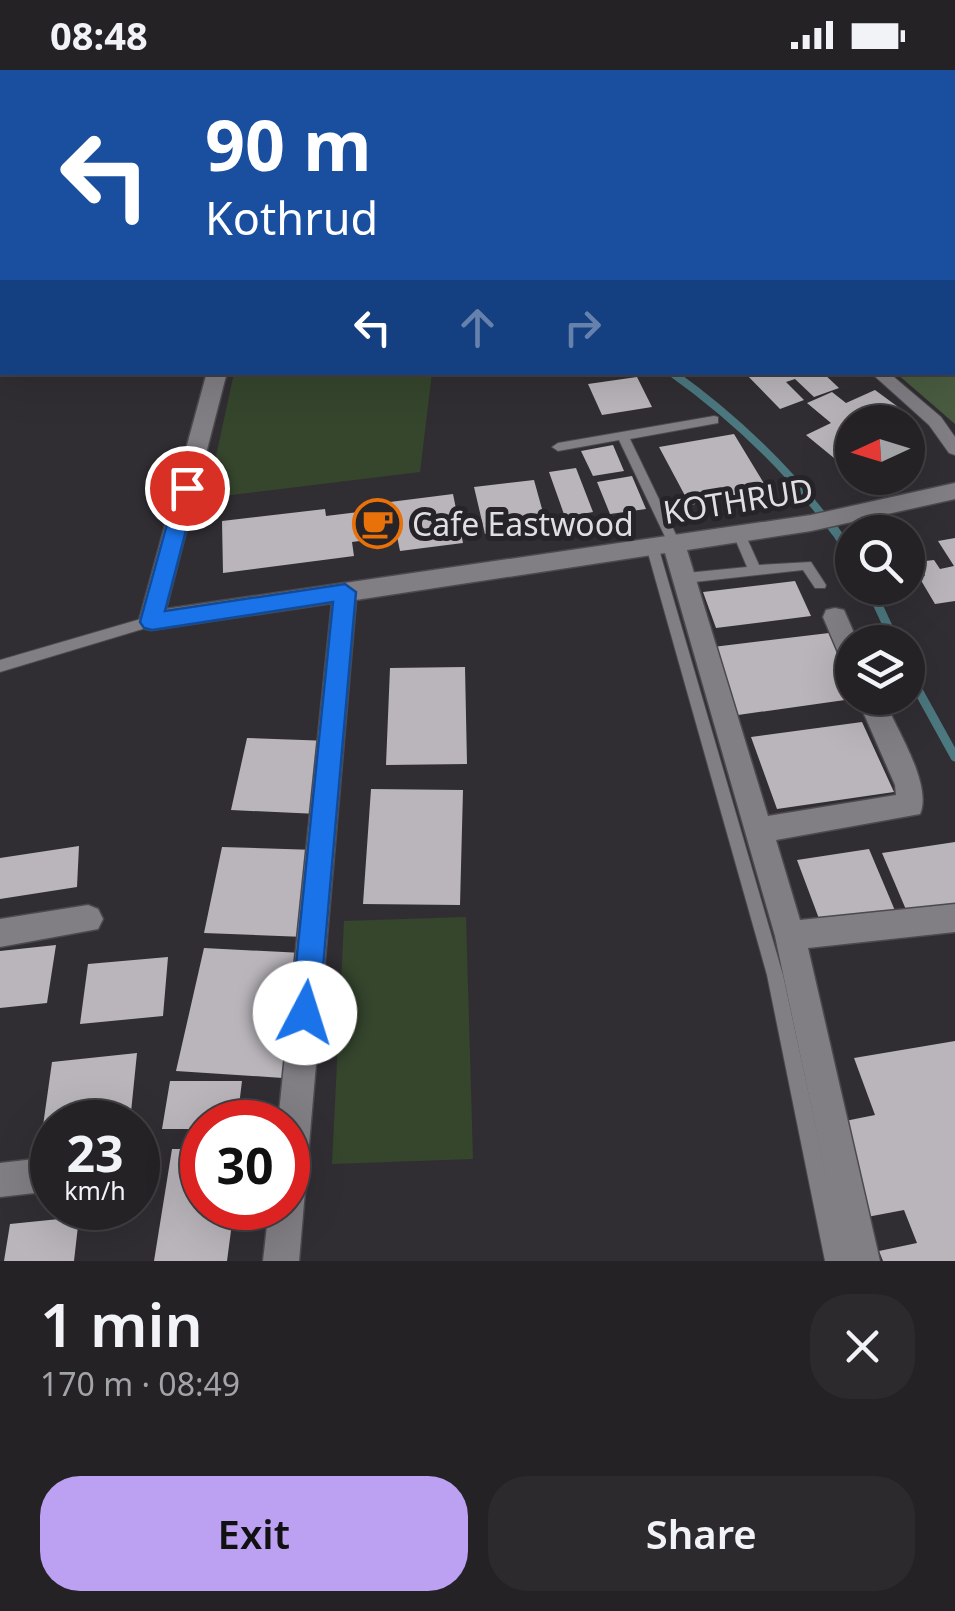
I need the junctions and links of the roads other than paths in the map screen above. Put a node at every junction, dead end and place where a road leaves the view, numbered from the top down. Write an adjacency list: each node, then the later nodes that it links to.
1 (217, 375): 15 (street)
2 (881, 375): 6 (street)
3 (714, 420): 4 (lane)
4 (623, 436): 5 (lane); 9 (lane)
5 (558, 447)
6 (955, 449)
7 (955, 491): 8 (street, KOTHRUD)
8 (739, 534): 9 (street, KOTHRUD); 10 (lane)
9 (663, 544): 11 (street); 13 (street, KOTHRUD); 29 (lane)
10 (754, 569): 11 (lane); 12 (lane)
11 (686, 578): 19 (street)
12 (820, 584)
13 (345, 592): 15 (street, KOTHRUD); 24 (street)
14 (835, 617): 16 (street)
15 (152, 622): 17 (lane, KOTHRUD)
16 (838, 625)
17 (0, 666)
18 (877, 715): 19 (street)
19 (759, 830): 23 (street)
20 (955, 918): 23 (street)
21 (88, 919): 22 (street)
22 (0, 933)
23 (790, 936): 30 (street)
24 (297, 1100)
25 (30, 1177): 26 (street)
26 (0, 1180)
27 (284, 1230): 28 (street)
28 (281, 1261)
29 (834, 1261)
30 (862, 1261)

